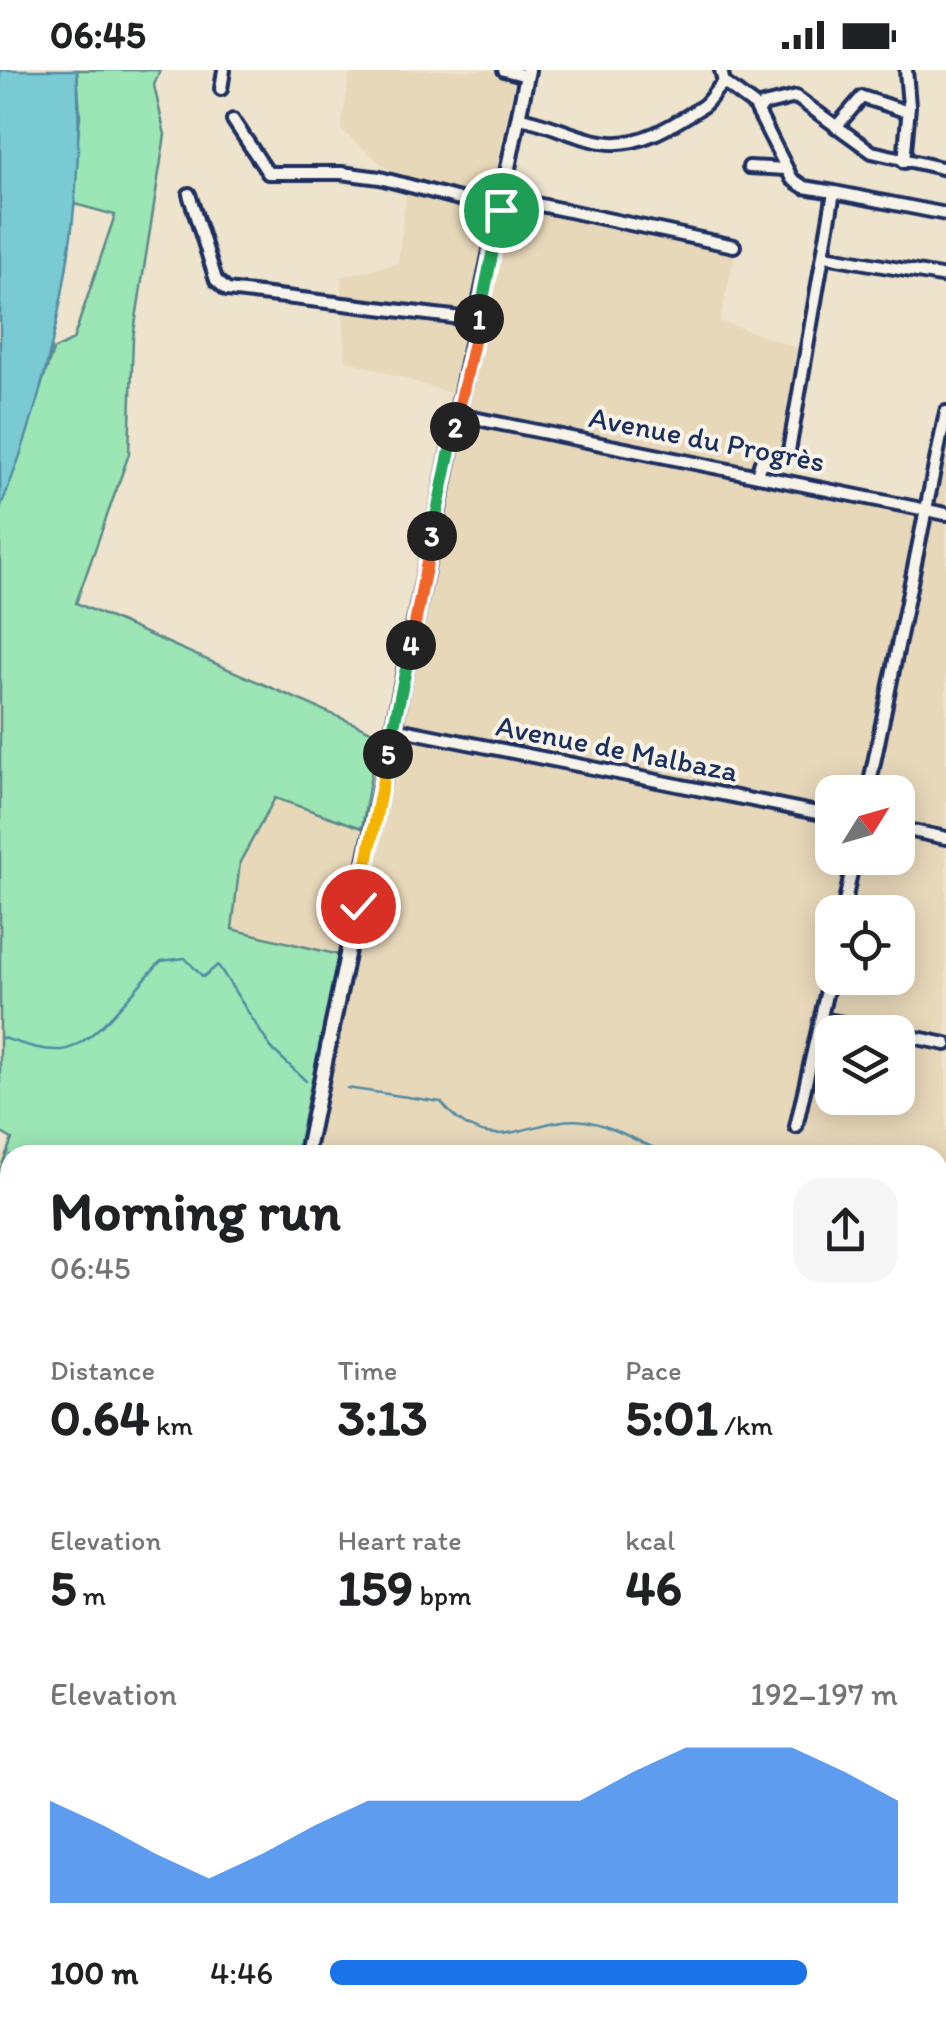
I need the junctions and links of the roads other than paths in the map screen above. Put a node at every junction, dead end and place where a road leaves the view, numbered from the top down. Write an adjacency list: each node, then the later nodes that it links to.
1 (224, 70): 7 (street)
2 (504, 70): 5 (street)
3 (721, 70): 6 (street)
4 (906, 70): 9 (street)
5 (528, 73): 10 (main road)
6 (724, 83): 8 (street); 10 (street)
7 (221, 89)
8 (758, 112): 12 (street); 15 (street)
9 (908, 112): 12 (street); 13 (street)
10 (520, 118): 19 (main road)
11 (233, 120): 19 (street)
12 (836, 126): 13 (street)
13 (904, 162): 16 (street)
14 (749, 167): 15 (street)
15 (786, 169): 17 (street)
16 (946, 169)
17 (834, 192): 20 (street); 22 (street)
18 (188, 194): 24 (street)
19 (502, 203): 21 (street); 24 (main road)
20 (946, 214)
21 (734, 246)
22 (825, 256): 23 (street); 27 (street)
23 (946, 277)
24 (478, 320): 26 (main road)
25 (946, 412): 28 (street)
26 (458, 415): 27 (street, Avenue du Progrès); 30 (main road)
27 (757, 475): 28 (street, Avenue du Progrès)
28 (927, 510): 29 (street, Avenue du Progrès); 31 (street)
29 (946, 514)
30 (392, 728): 32 (street, Avenue de Malbaza); 39 (main road)
31 (872, 775)
32 (815, 813)
33 (915, 832): 34 (street)
34 (946, 838)
35 (915, 1038): 36 (street)
36 (946, 1044)
37 (815, 1048): 38 (street)
38 (796, 1127)
39 (308, 1145)

